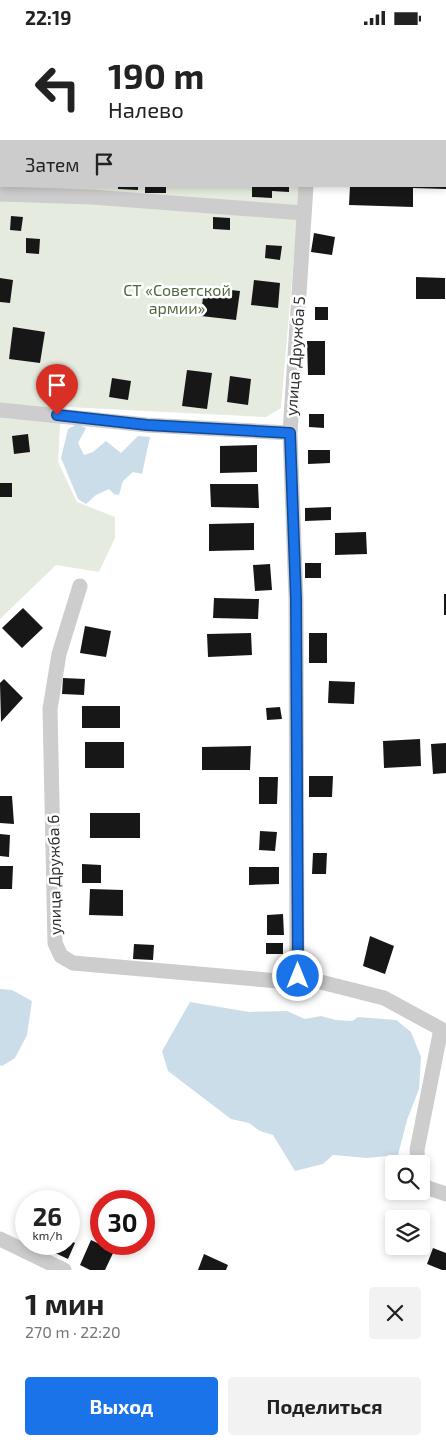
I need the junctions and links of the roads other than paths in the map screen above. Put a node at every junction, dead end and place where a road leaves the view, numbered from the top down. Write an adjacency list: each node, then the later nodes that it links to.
1 (306, 187): 3 (street, улица Дружба 5)
2 (0, 194): 3 (street)
3 (304, 213): 5 (street, улица Дружба 5)
4 (0, 410): 5 (street)
5 (290, 433): 7 (street, улица Дружба 5)
6 (80, 586): 7 (street, улица Дружба 6)
7 (298, 976): 8 (street)
8 (443, 1027): 9 (street)
9 (417, 1155)
10 (430, 1189): 11 (street)
11 (446, 1194)
12 (0, 1239): 13 (street)
13 (64, 1270)

